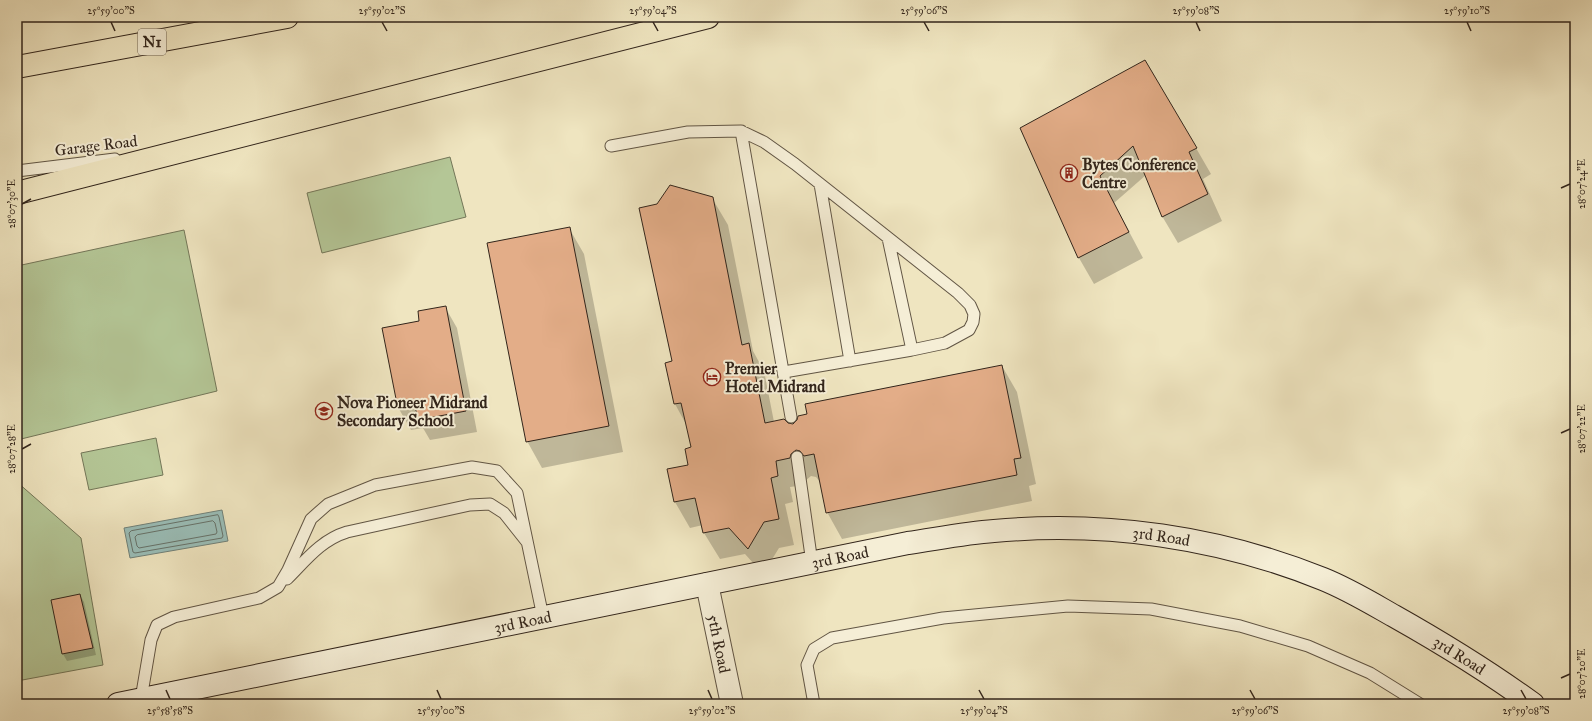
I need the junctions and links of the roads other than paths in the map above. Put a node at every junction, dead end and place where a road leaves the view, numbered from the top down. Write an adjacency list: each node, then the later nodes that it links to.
1 (288, 17): 3 (highway, N1)
2 (708, 17): 6 (highway)
3 (17, 68)
4 (741, 131): 5 (lane); 8 (lane); 13 (lane)
5 (611, 146)
6 (179, 151): 7 (lane, Garage Road); 9 (highway)
7 (17, 171)
8 (820, 184): 10 (lane); 12 (lane)
9 (17, 193)
10 (888, 238): 11 (lane); 11 (lane)
11 (912, 350): 12 (lane)
12 (850, 361): 13 (lane)
13 (784, 372): 14 (lane)
14 (791, 418)
15 (796, 457): 17 (lane)
16 (528, 544): 19 (lane); 19 (lane); 20 (lane)
17 (812, 562): 18 (street, 3rd Road); 26 (street, 3rd Road)
18 (707, 584): 20 (street, 3rd Road); 23 (street, 5th Road)
19 (278, 587): 21 (lane)
20 (543, 617): 21 (street, 3rd Road)
21 (141, 700): 22 (street, 3rd Road)
22 (118, 704)
23 (732, 704)
24 (814, 704): 25 (lane)
25 (1420, 704)
26 (1533, 704)

